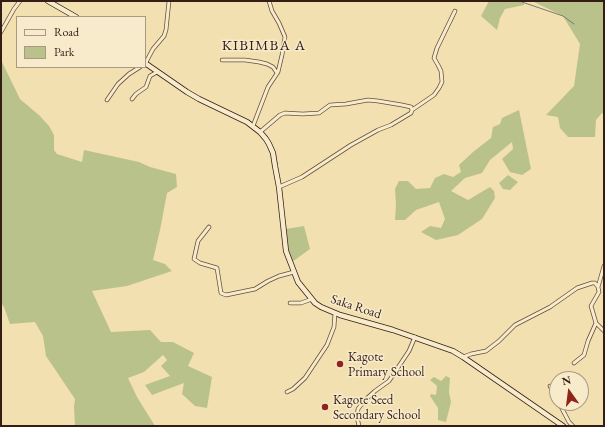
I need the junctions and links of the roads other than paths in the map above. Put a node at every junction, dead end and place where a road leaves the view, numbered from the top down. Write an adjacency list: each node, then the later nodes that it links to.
1 (20, 1): 7 (street)
2 (48, 1): 6 (main road)
3 (169, 1): 9 (street)
4 (269, 1): 13 (street)
5 (455, 11): 16 (street)
6 (74, 16)
7 (1, 32)
8 (222, 60): 13 (street)
9 (146, 62)
10 (146, 65): 12 (main road, Saka Road)
11 (138, 68): 14 (street)
12 (157, 72): 15 (street); 17 (main road, Saka Road)
13 (277, 73): 17 (street)
14 (107, 100)
15 (132, 100)
16 (412, 110): 18 (street); 19 (street)
17 (253, 126): 18 (main road, Saka Road)
18 (260, 132): 19 (main road, Saka Road)
19 (279, 187): 22 (main road, Saka Road)
20 (209, 226): 22 (street)
21 (604, 266): 23 (street)
22 (294, 272): 24 (main road, Saka Road)
23 (598, 287): 27 (street); 30 (street)
24 (312, 299): 25 (street); 26 (main road, Saka Road)
25 (290, 303)
26 (335, 313): 29 (main road, Saka Road); 32 (street)
27 (596, 323): 28 (street); 31 (street)
28 (604, 331)
29 (415, 337): 30 (main road, Saka Road); 34 (street)
30 (463, 357): 35 (main road, Saka Road)
31 (574, 363)
32 (287, 392)
33 (563, 411): 36 (street)
34 (359, 426)
35 (564, 426)
36 (573, 426)

